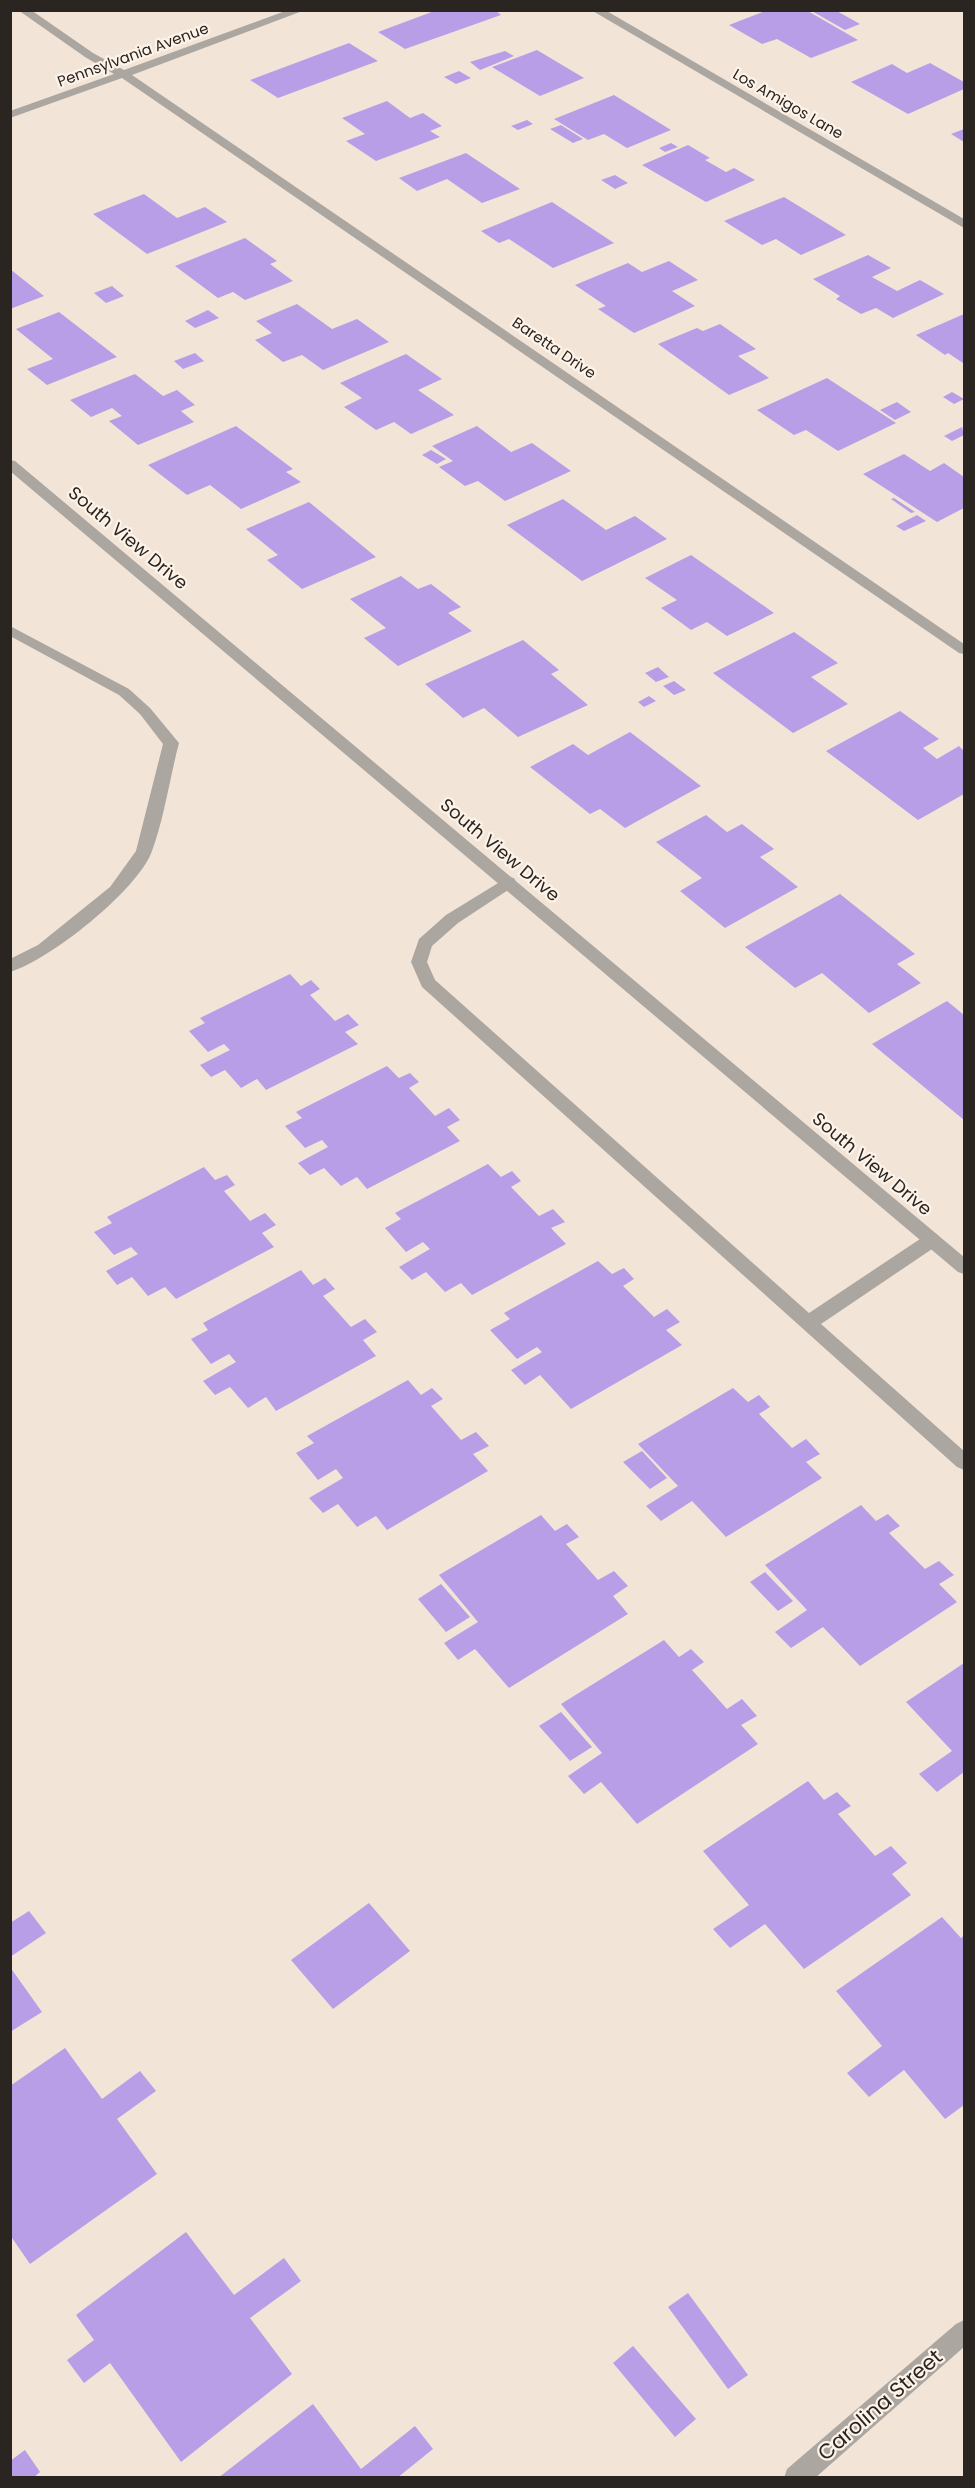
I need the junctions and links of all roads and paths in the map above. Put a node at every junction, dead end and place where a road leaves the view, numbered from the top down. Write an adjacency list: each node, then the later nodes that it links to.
1 (23, 10): 4 (street, Baretta Drive)
2 (300, 10): 4 (street, Pennsylvania Avenue)
3 (596, 10): 6 (street, Los Amigos Lane)
4 (123, 74): 5 (street, Pennsylvania Avenue); 9 (street, Baretta Drive)
5 (10, 115)
6 (964, 224)
7 (10, 464): 10 (street, South View Drive)
8 (10, 630): 11 (street)
9 (964, 650)
10 (508, 882): 12 (street, South View Drive); 14 (street)
11 (10, 966)
12 (932, 1240): 13 (street, South View Drive); 14 (street)
13 (964, 1267)
14 (808, 1323): 15 (street)
15 (964, 1462)
16 (964, 2332): 17 (street, Carolina Street)
17 (796, 2478)

